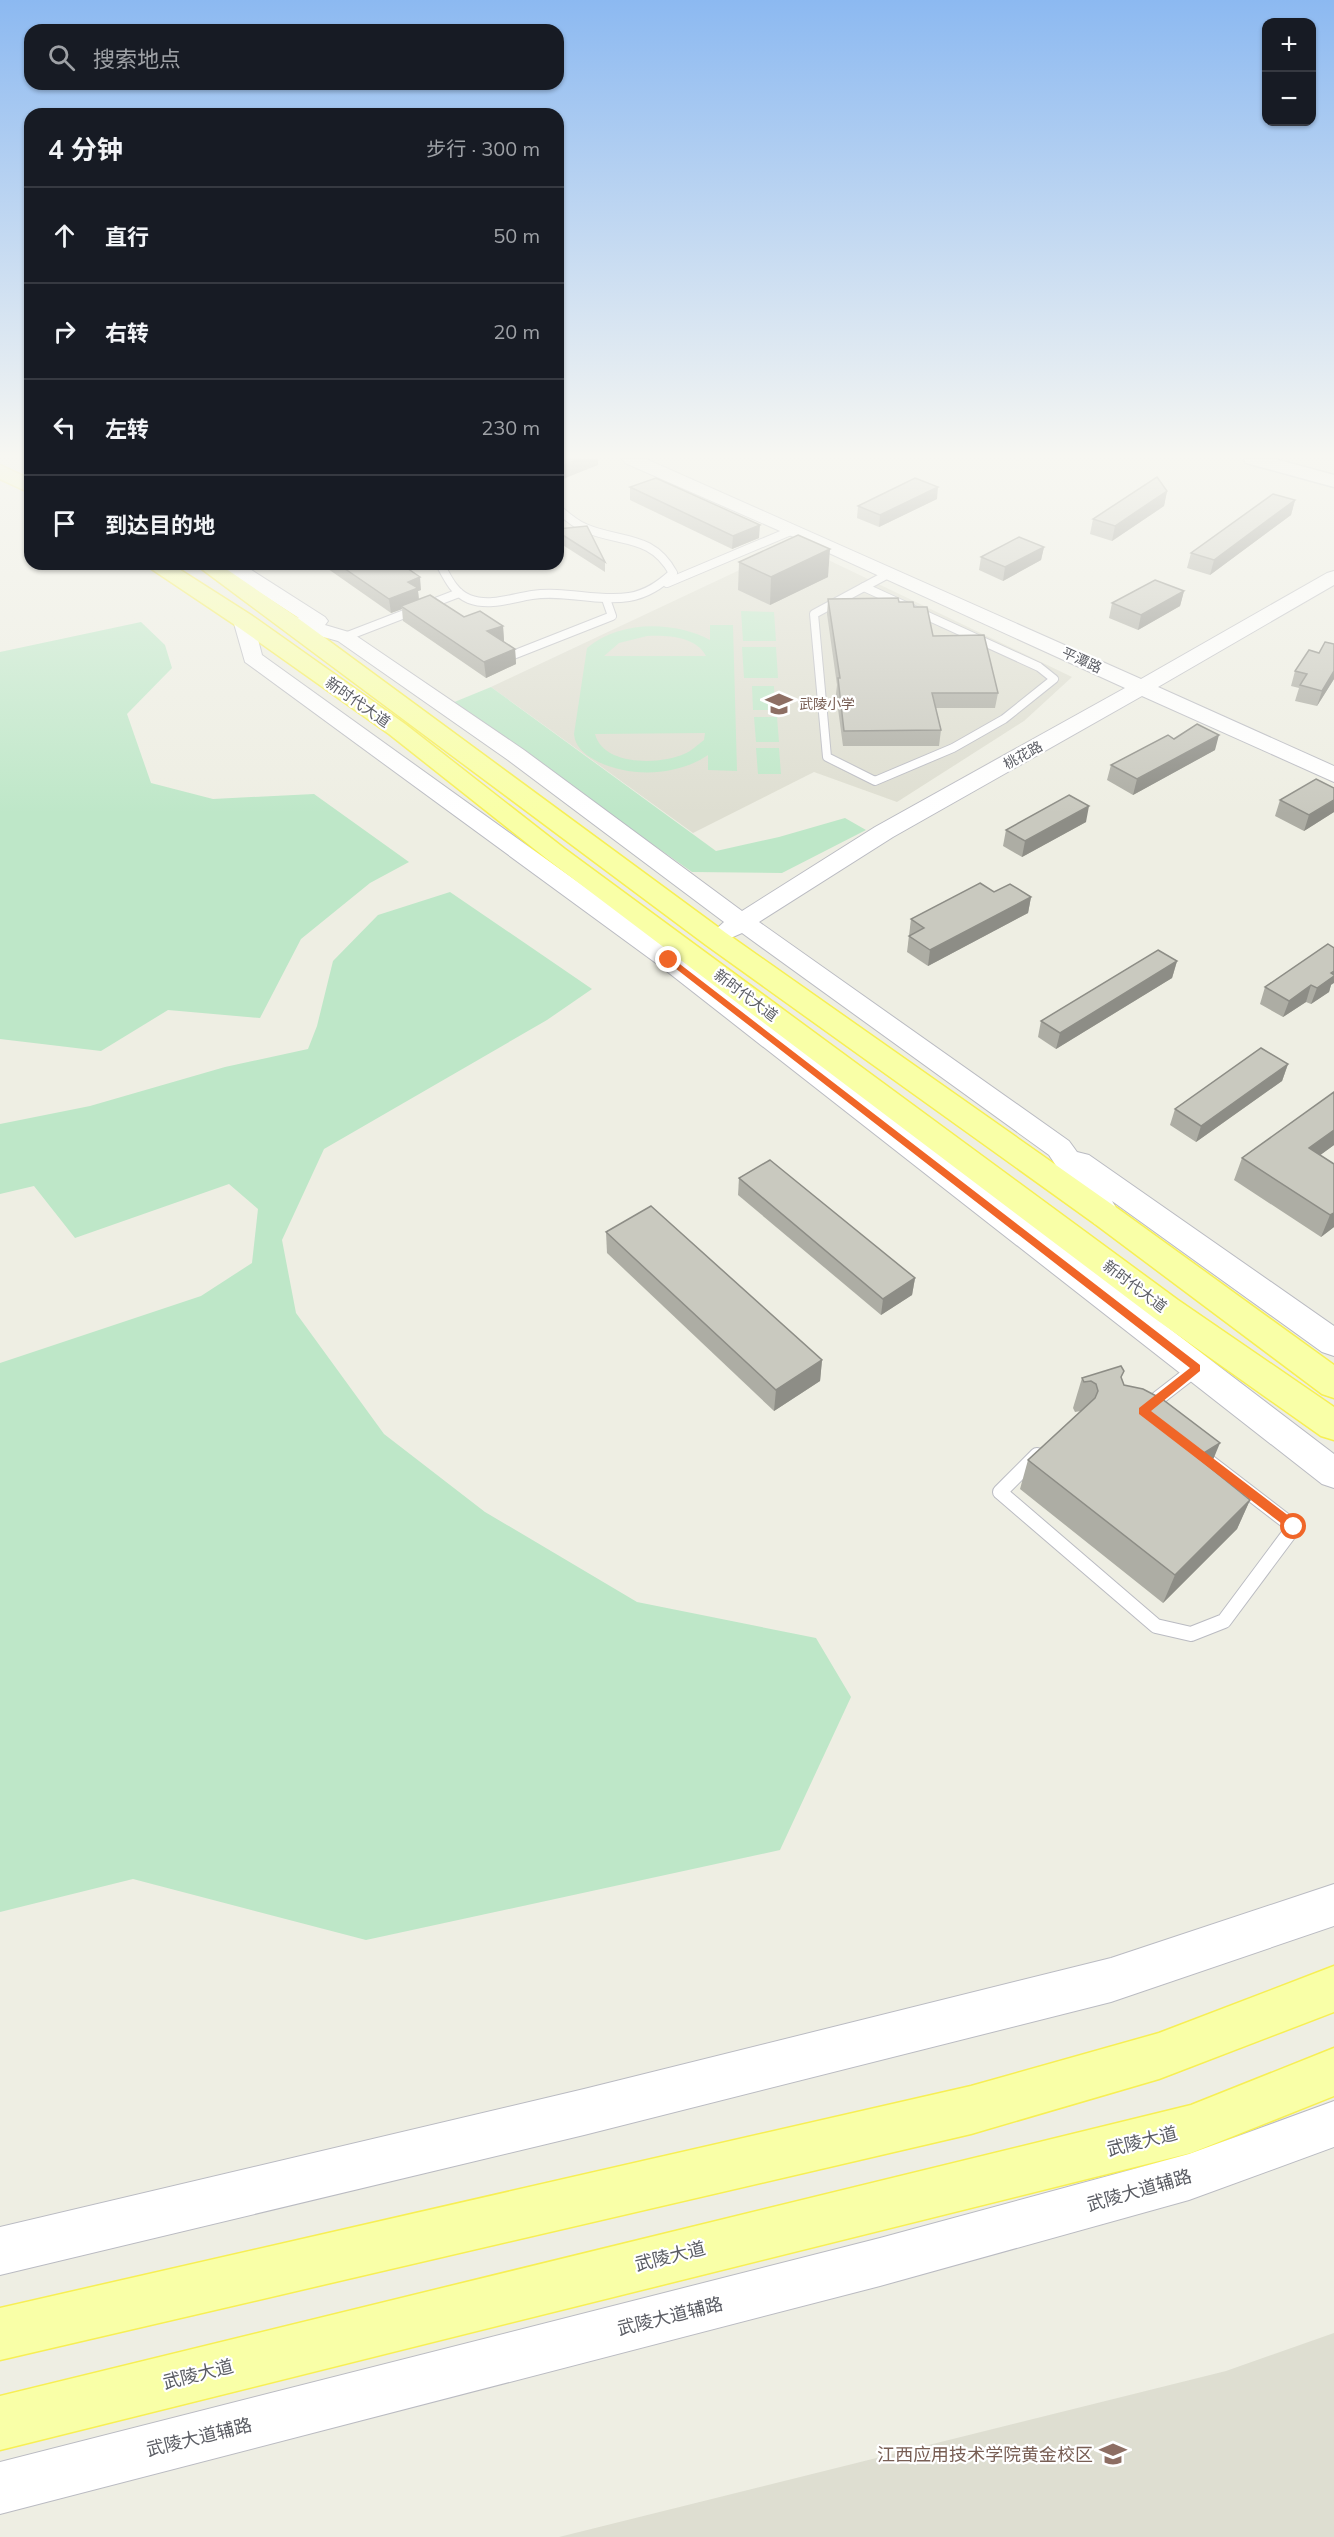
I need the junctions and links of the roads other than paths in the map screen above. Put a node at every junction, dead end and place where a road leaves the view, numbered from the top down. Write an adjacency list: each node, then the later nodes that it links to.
1 (178, 577): 15 (main road, 新时代大道)
2 (224, 577): 16 (main road, 新时代大道)
3 (250, 577): 17 (street)
4 (449, 577): 13 (lane)
5 (669, 577): 11 (lane)
6 (680, 577): 11 (lane)
7 (882, 577): 12 (lane)
8 (900, 577): 19 (street, 平潭路)
9 (920, 577): 19 (street, 平潭路)
10 (1334, 577): 19 (street, 桃花路)
11 (664, 584): 14 (lane)
12 (864, 587): 12 (lane)
13 (459, 593): 14 (lane); 17 (lane)
14 (606, 599): 18 (lane)
15 (243, 620): 28 (street); 29 (main road, 新时代大道)
16 (287, 621): 17 (street); 23 (main road, 新时代大道)
17 (344, 636): 20 (street)
18 (513, 655)
19 (1151, 683): 21 (street, 平潭路); 22 (street, 平潭路); 24 (street, 桃花路)
20 (516, 755): 23 (street); 24 (street)
21 (1334, 757)
22 (1334, 775)
23 (546, 813): 25 (main road, 新时代大道)
24 (740, 921): 25 (street, 桃花路); 26 (street)
25 (716, 939): 27 (main road, 新时代大道)
26 (1059, 1148): 27 (street); 30 (street)
27 (1106, 1216): 32 (main road, 新时代大道)
28 (1076, 1274): 29 (street); 31 (street)
29 (1166, 1309): 34 (main road, 新时代大道)
30 (1334, 1343)
31 (1197, 1368): 33 (lane); 37 (street)
32 (1334, 1384)
33 (1142, 1413)
34 (1334, 1426)
35 (1047, 1446): 36 (lane)
36 (1190, 1447)
37 (1334, 1474)
38 (1334, 1905): 42 (street)
39 (1334, 1989): 43 (main road)
40 (1334, 2072): 44 (main road, 武陵大道)
41 (1334, 2124): 45 (street, 武陵大道辅路)
42 (0, 2251)
43 (0, 2334)
44 (0, 2423)
45 (0, 2488)

